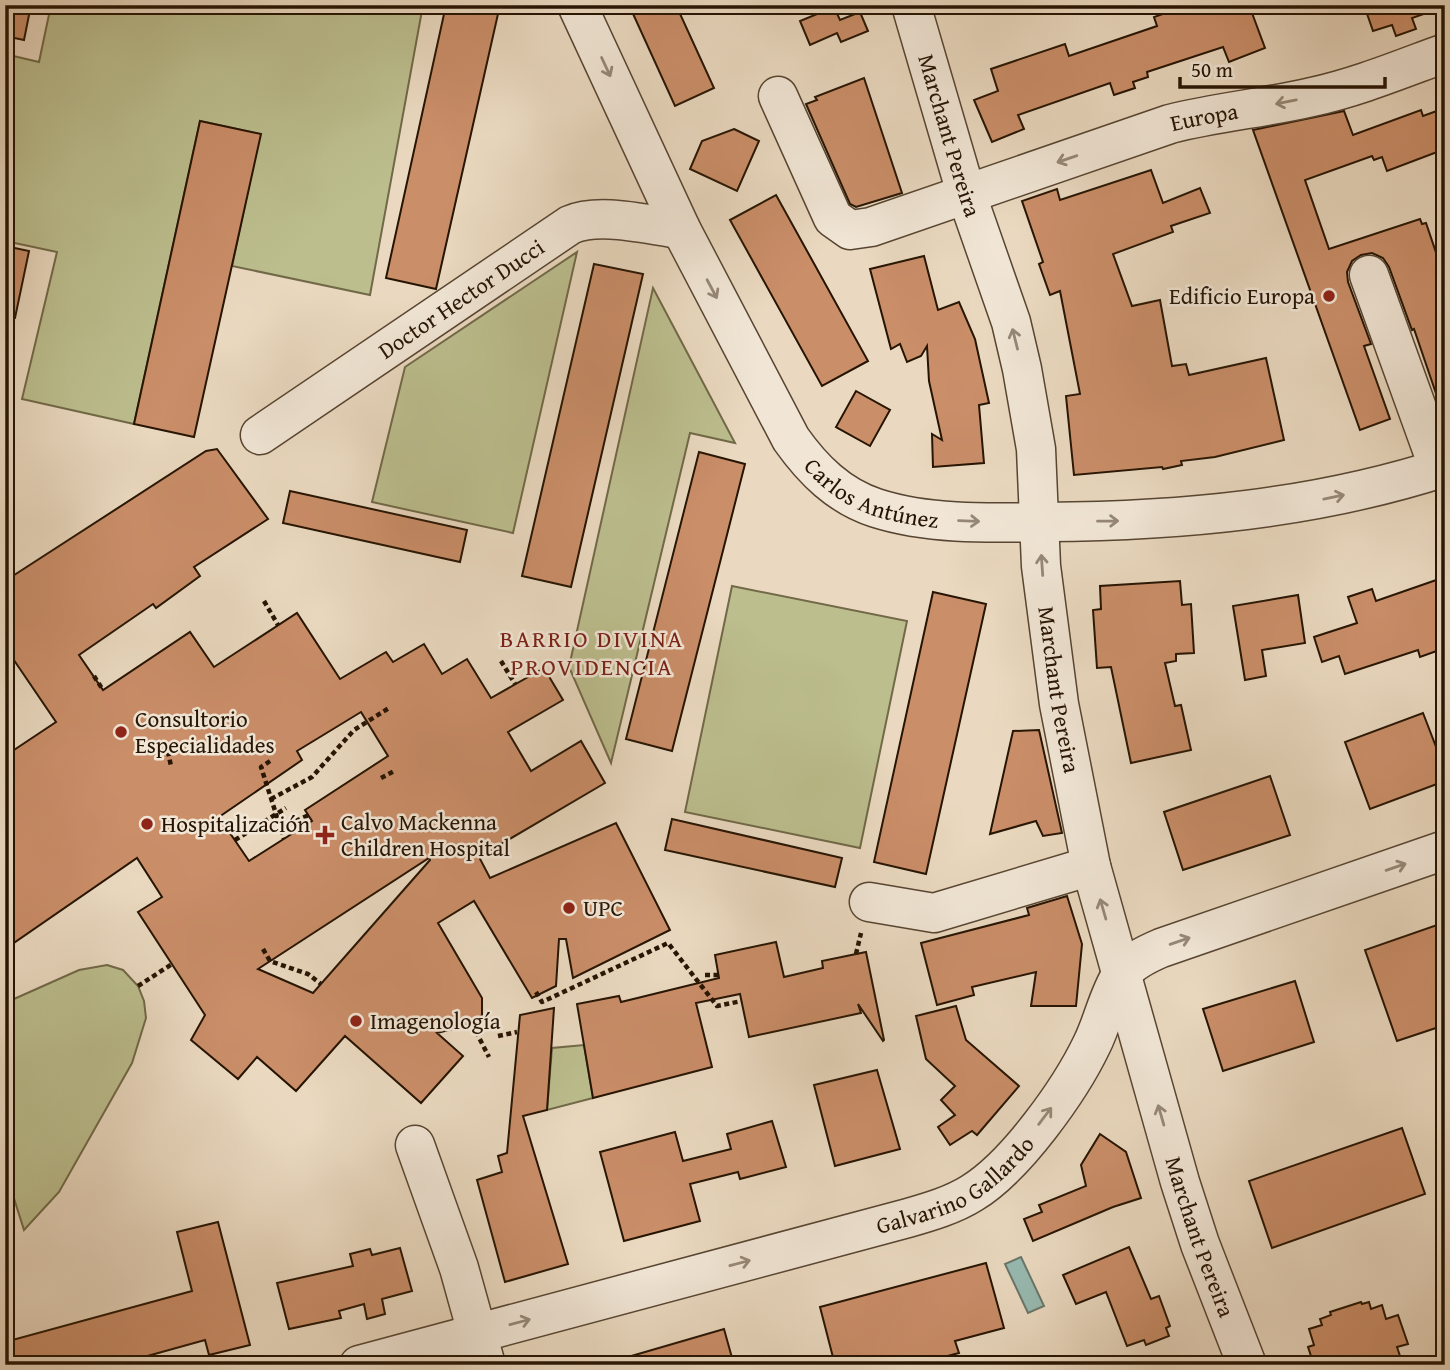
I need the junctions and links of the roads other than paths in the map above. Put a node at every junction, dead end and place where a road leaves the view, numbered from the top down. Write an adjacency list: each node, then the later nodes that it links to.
1 (577, 5): 6 (street, Carlos Antúnez, one-way to 6)
2 (911, 5): 5 (street, Marchant Pereira)
3 (1445, 52): 5 (street, Europa, one-way to 5)
4 (778, 96): 5 (street, Europa)
5 (966, 193): 10 (street, Marchant Pereira, one-way to 5)
6 (681, 229): 8 (street, Doctor Hector Ducci); 10 (street, Carlos Antúnez, one-way to 10)
7 (1369, 275): 9 (street)
8 (260, 435)
9 (1442, 468): 10 (street, Carlos Antúnez, one-way to 9)
10 (1040, 522): 12 (street, Marchant Pereira, one-way to 10)
11 (1445, 850): 14 (street, Galvarino Gallardo, one-way to 11)
12 (1091, 866): 13 (street); 14 (street, Marchant Pereira, one-way to 12)
13 (869, 902)
14 (1122, 974): 16 (street, Galvarino Gallardo, one-way to 14); 18 (street, Marchant Pereira, one-way to 14)
15 (415, 1145): 16 (street)
16 (482, 1349): 17 (street, Galvarino Gallardo)
17 (359, 1365)
18 (1247, 1365)

